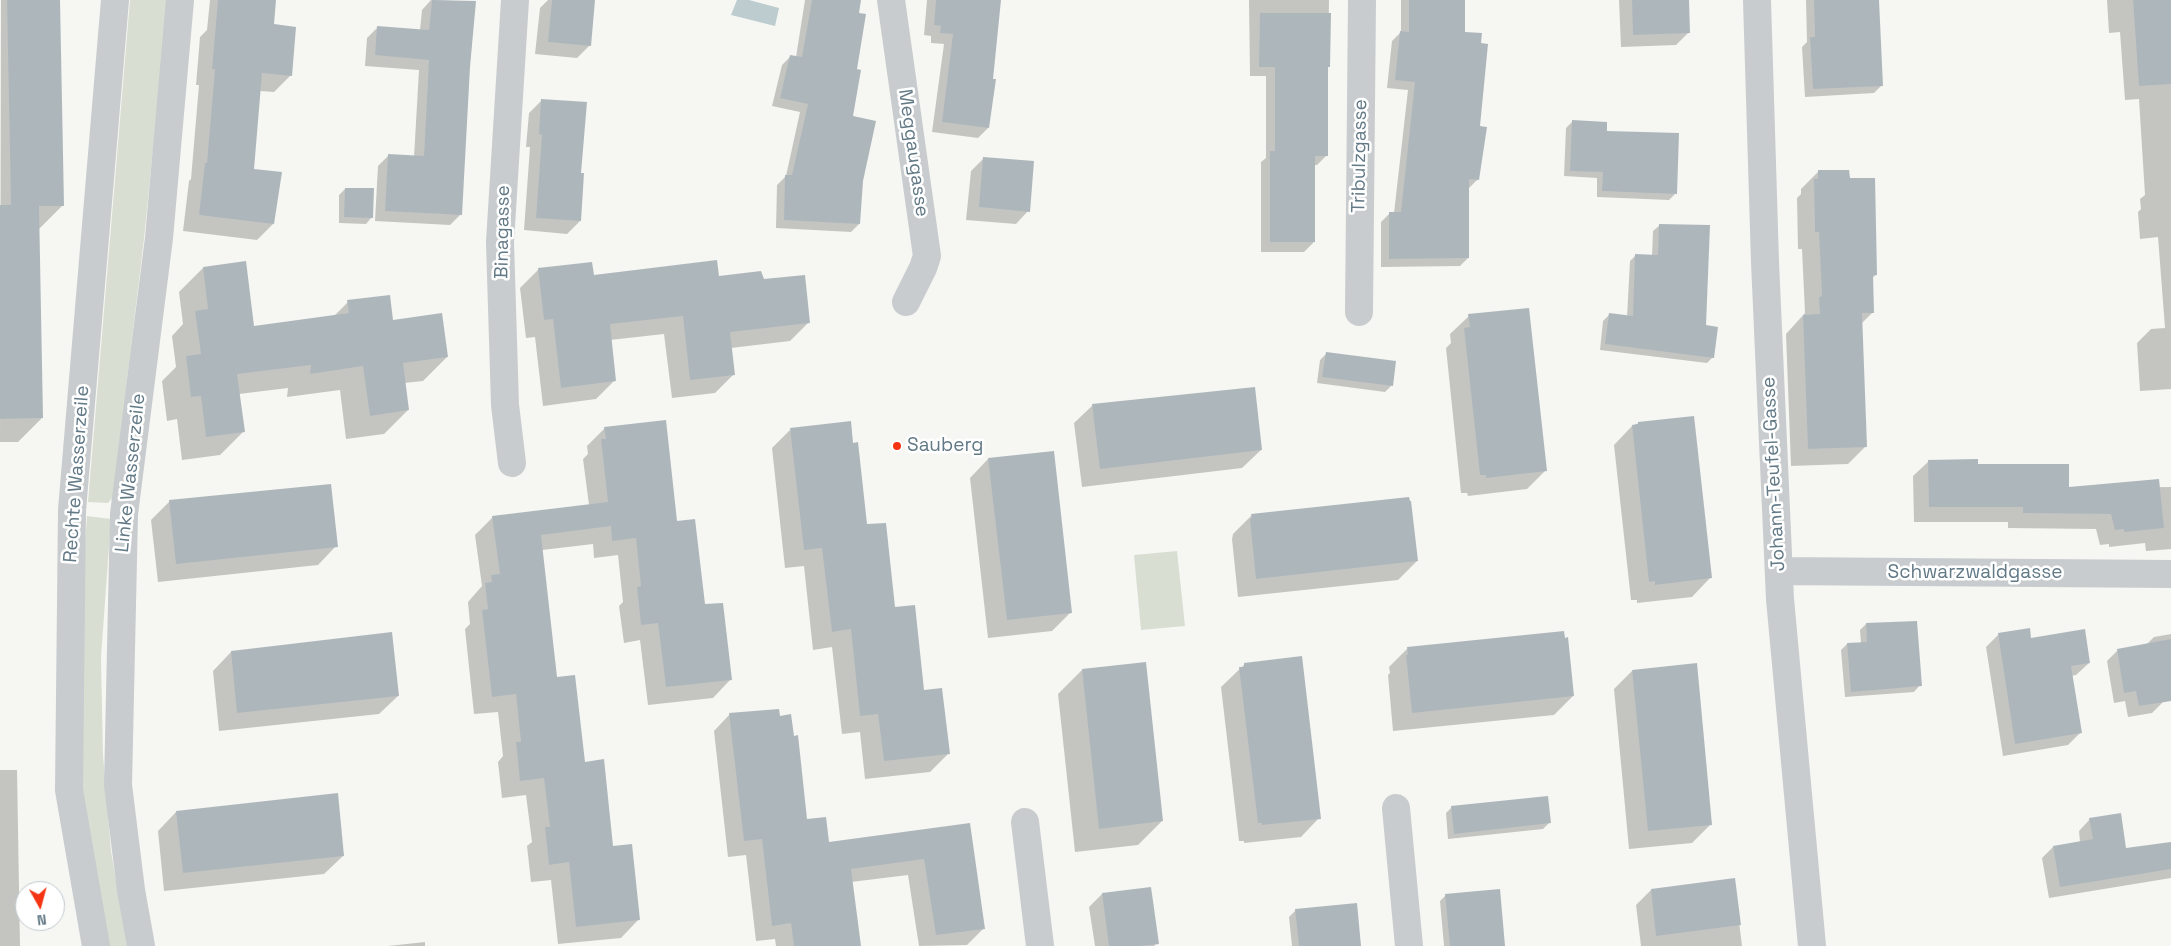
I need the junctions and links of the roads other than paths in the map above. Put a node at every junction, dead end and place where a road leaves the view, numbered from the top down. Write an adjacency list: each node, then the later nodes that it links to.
1 (115, 0): 14 (street, Rechte Wasserzeile)
2 (180, 0): 15 (street, Linke Wasserzeile)
3 (515, 0): 9 (street, Binagasse)
4 (891, 0): 7 (street, Meggaugasse)
5 (1362, 0): 8 (street, Tribulzgasse)
6 (1757, 0): 10 (street, Johann-Teufel-Gasse)
7 (906, 302)
8 (1359, 312)
9 (512, 463)
10 (1778, 571): 11 (street, Schwarzwaldgasse); 18 (street, Johann-Teufel-Gasse)
11 (2171, 574)
12 (1396, 808): 17 (street)
13 (1025, 822): 16 (street)
14 (96, 946)
15 (141, 946)
16 (1040, 946)
17 (1409, 946)
18 (1812, 946)

